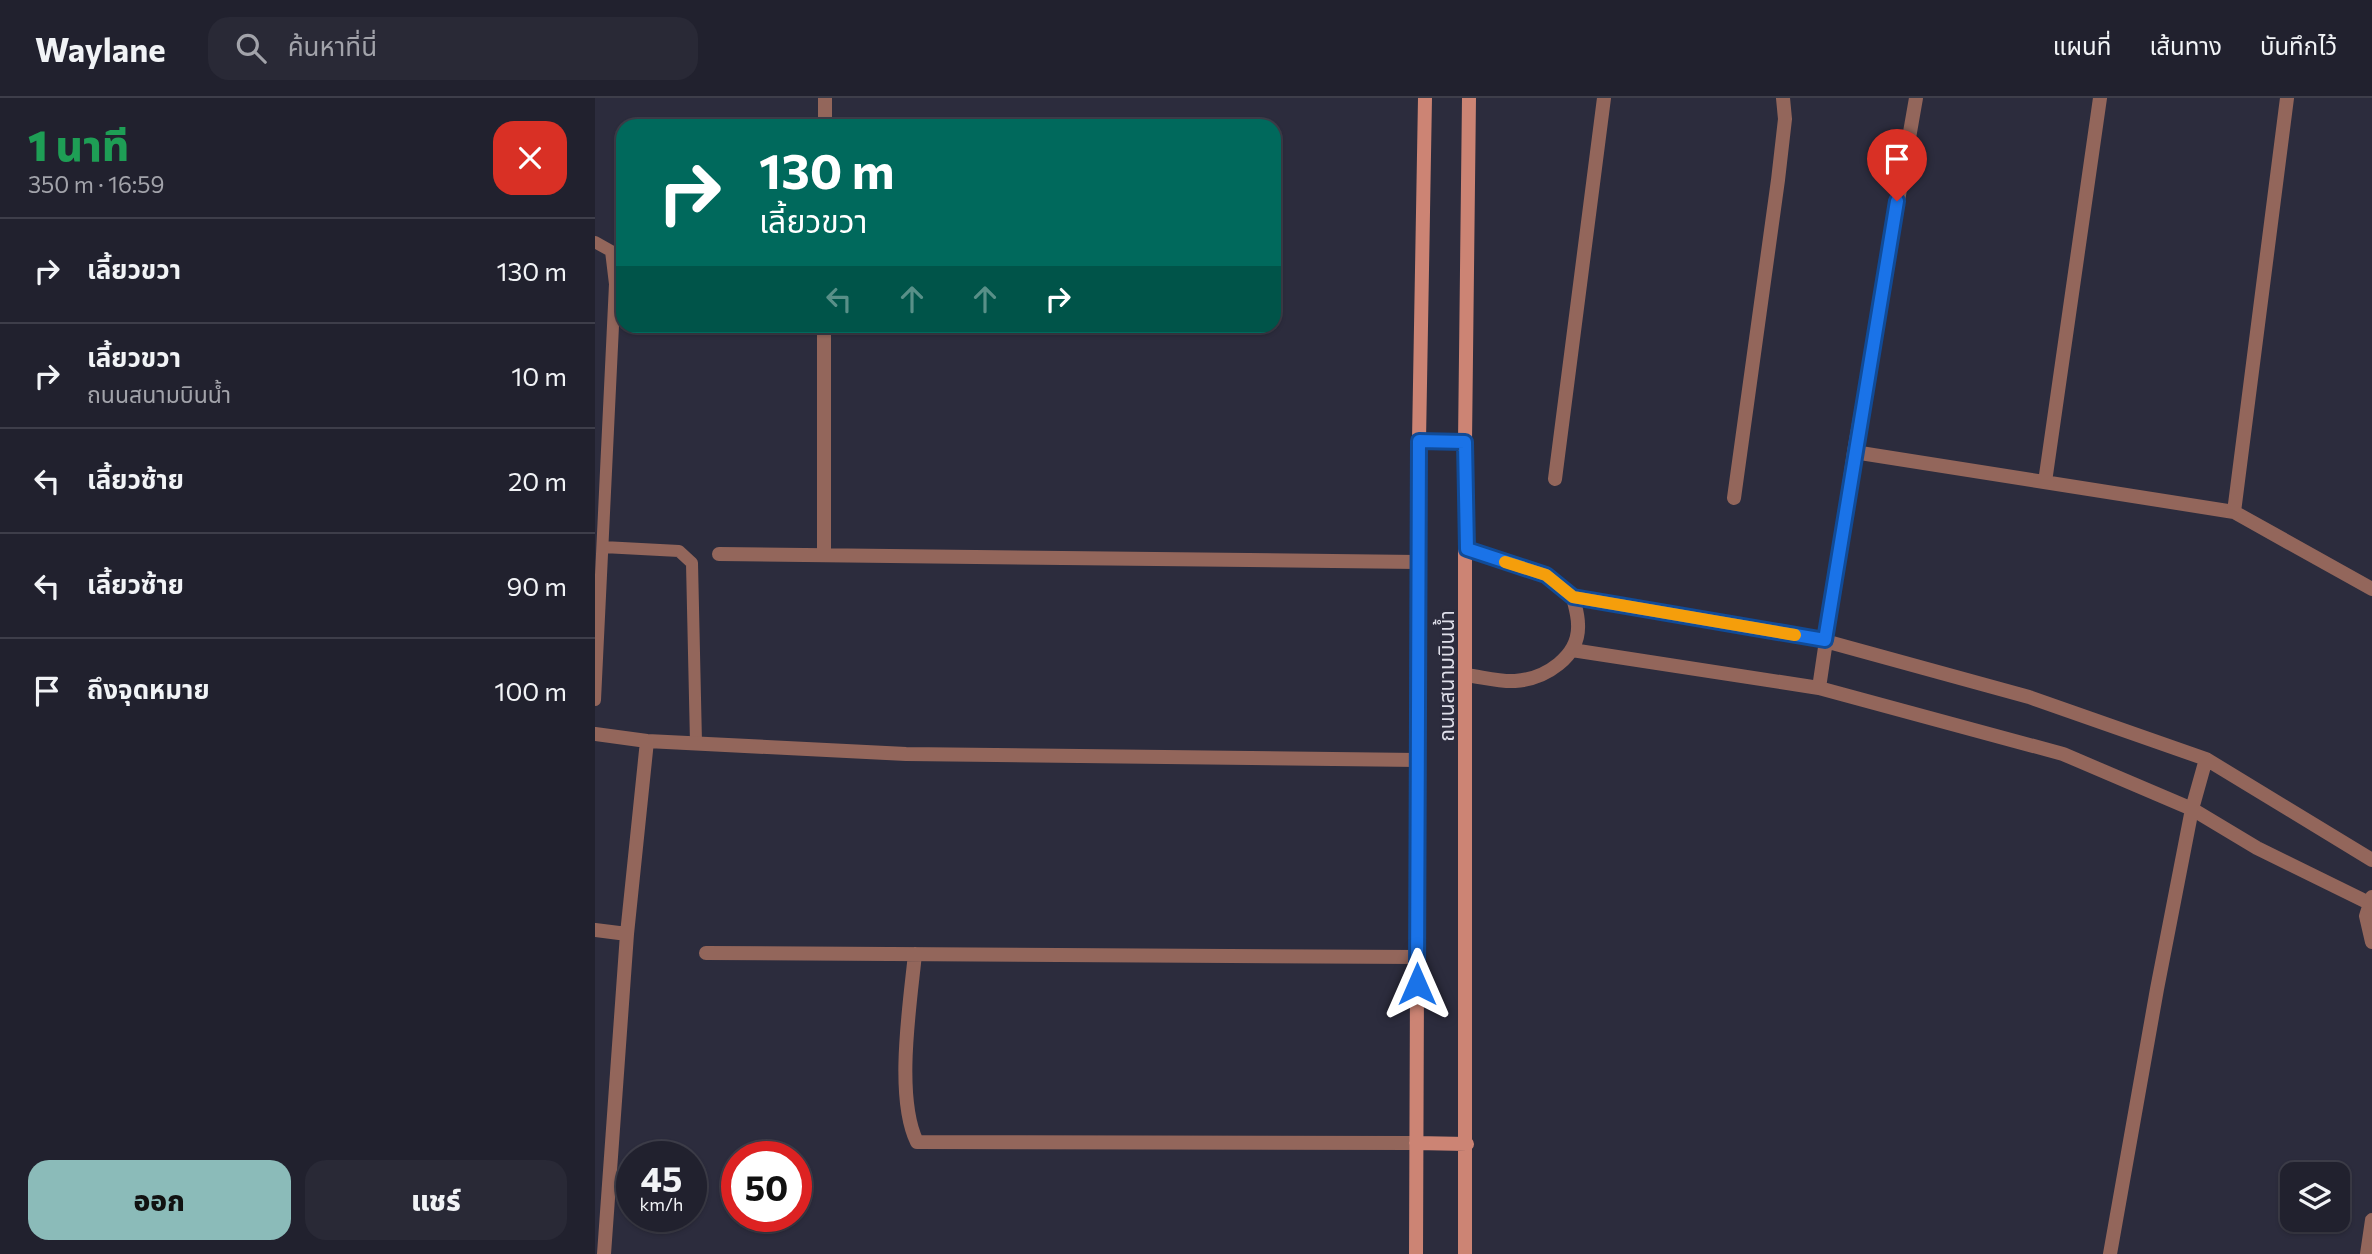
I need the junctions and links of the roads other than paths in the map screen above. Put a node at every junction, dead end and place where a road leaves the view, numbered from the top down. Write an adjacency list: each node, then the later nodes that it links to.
1 (825, 98): 9 (street)
2 (1425, 98): 12 (main road, ถนนสนามบินน้ำ)
3 (1469, 98): 13 (main road, ถนนสนามบินน้ำ)
4 (1604, 98): 15 (street)
5 (1783, 98): 17 (street)
6 (1916, 98): 14 (street)
7 (2100, 98): 16 (street)
8 (2287, 98): 18 (street)
9 (825, 119)
10 (595, 242): 19 (lane)
11 (824, 333): 22 (street)
12 (1419, 441): 13 (main road); 23 (main road, ถนนสนามบินน้ำ)
13 (1465, 442): 20 (main road, ถนนสนามบินน้ำ)
14 (1854, 452): 16 (street); 26 (street)
15 (1555, 479)
16 (2045, 482): 18 (street)
17 (1734, 498)
18 (2234, 512): 24 (street)
19 (603, 547): 30 (lane); 33 (lane)
20 (1467, 549): 25 (street); 28 (main road, ถนนสนามบินน้ำ)
21 (719, 554): 22 (street)
22 (824, 554): 23 (street)
23 (1418, 562): 35 (main road, ถนนสนามบินน้ำ)
24 (2372, 589)
25 (1573, 597): 26 (street); 27 (street)
26 (1825, 640): 29 (street); 34 (street)
27 (1572, 650): 28 (street); 29 (street)
28 (1466, 675): 46 (main road, ถนนสนามบินน้ำ)
29 (1819, 688): 36 (street)
30 (595, 700)
31 (595, 734): 32 (street)
32 (647, 741): 33 (street); 40 (street)
33 (696, 743): 35 (street)
34 (2206, 759): 36 (street); 37 (street)
35 (1417, 760): 44 (main road, ถนนสนามบินน้ำ)
36 (2192, 809): 38 (street); 51 (street)
37 (2372, 860)
38 (2370, 900): 41 (street)
39 (595, 930): 40 (street)
40 (627, 934): 48 (street)
41 (2372, 942)
42 (706, 953): 43 (street)
43 (915, 954): 44 (street); 45 (street)
44 (1417, 957): 45 (main road, ถนนสนามบินน้ำ)
45 (1416, 1143): 46 (main road); 49 (main road, ถนนสนามบินน้ำ)
46 (1467, 1144): 50 (main road, ถนนสนามบินน้ำ)
47 (2372, 1220): 52 (street)
48 (604, 1254)
49 (1416, 1254)
50 (1465, 1254)
51 (2110, 1254)
52 (2367, 1254)

